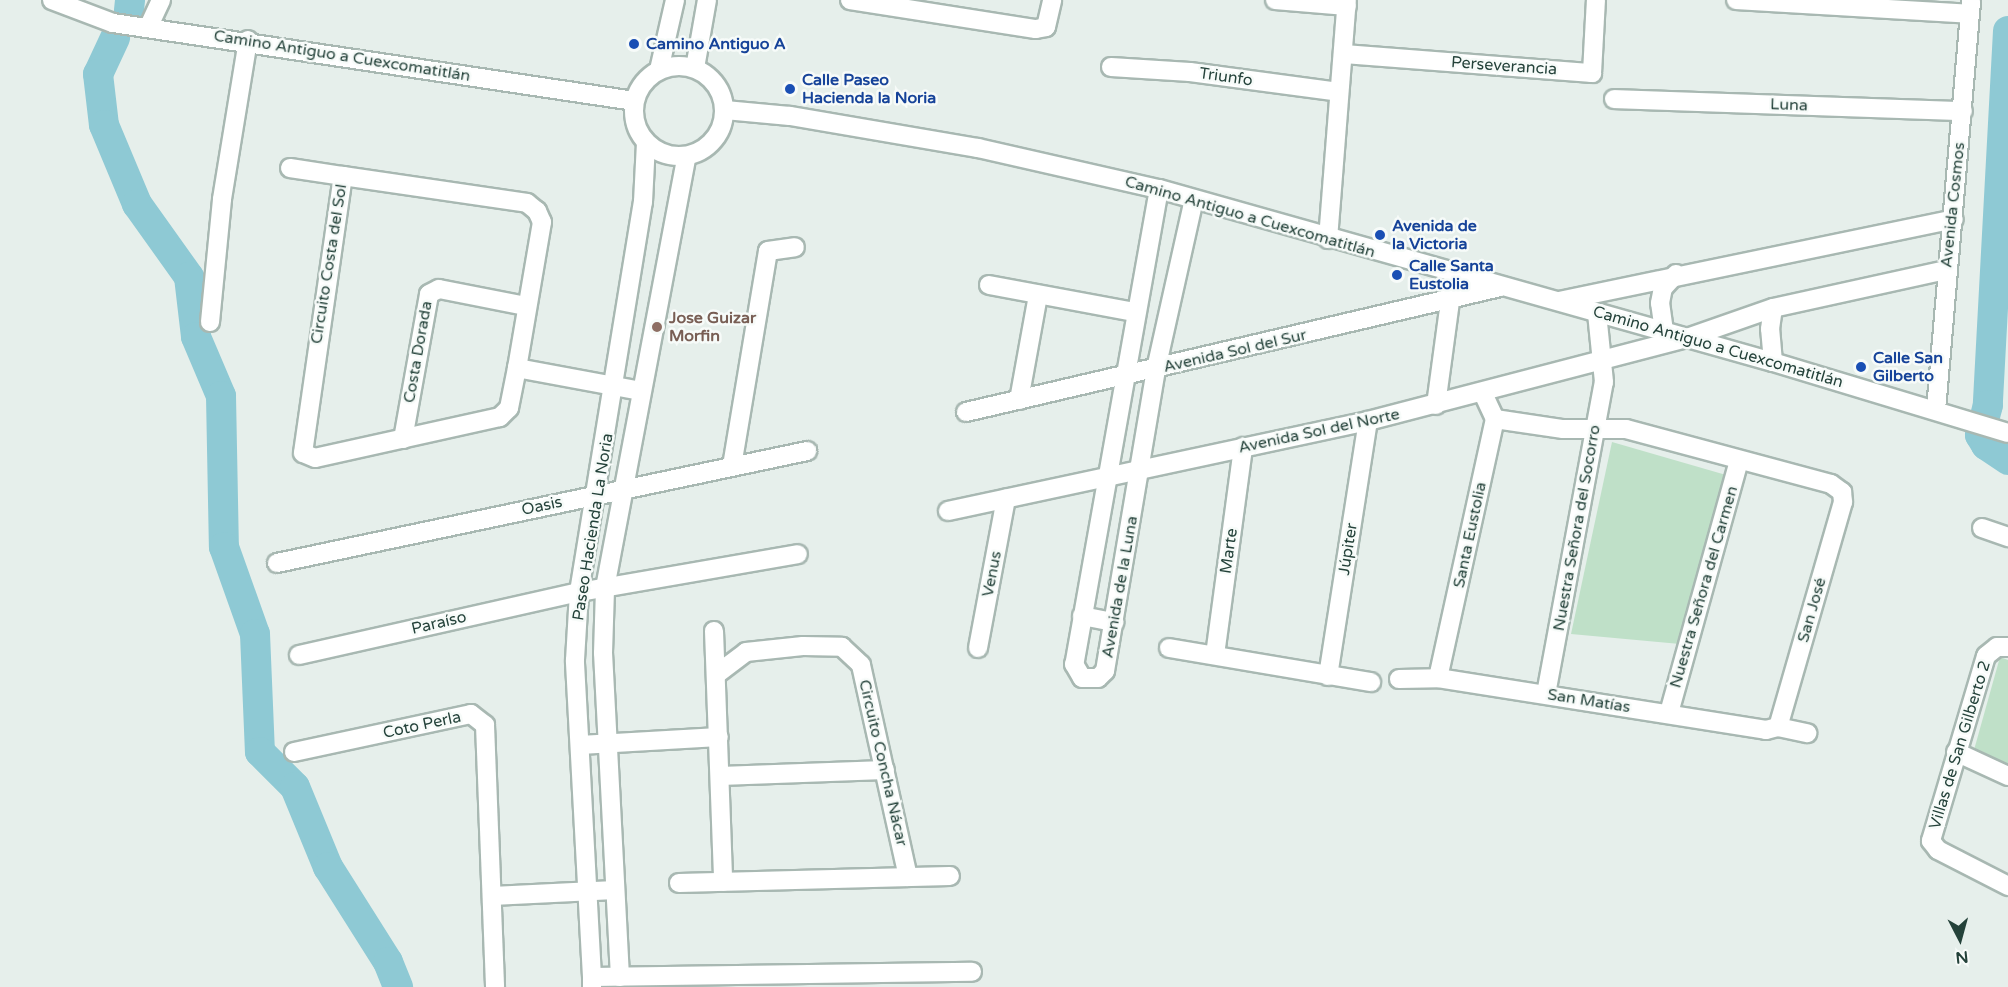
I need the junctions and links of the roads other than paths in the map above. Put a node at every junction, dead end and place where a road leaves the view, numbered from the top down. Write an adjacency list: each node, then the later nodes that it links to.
1 (161, 0): 13 (street)
2 (675, 0): 18 (street)
3 (707, 0): 17 (street)
4 (850, 0): 5 (street)
5 (1052, 0)
6 (1275, 0): 10 (street)
7 (1596, 0): 15 (street, Perseverancia)
8 (1736, 0): 12 (street)
9 (55, 1): 11 (street, Camino Antiguo a Cuexcomatitlán)
10 (1347, 3): 15 (street)
11 (83, 7): 13 (street, Camino Antiguo a Cuexcomatitlán)
12 (1970, 7): 23 (street, Avenida Cosmos)
13 (148, 28): 14 (street, Camino Antiguo a Cuexcomatitlán)
14 (248, 40): 21 (street, Camino Antiguo a Cuexcomatitlán); 44 (street)
15 (1344, 54): 19 (street)
16 (1112, 67): 19 (street, Triunfo)
17 (696, 68): 18 (street); 22 (street)
18 (659, 69): 21 (street)
19 (1339, 92): 31 (street)
20 (1614, 99): 23 (street, Luna)
21 (634, 101): 24 (street)
22 (725, 110): 25 (street); 28 (street, Camino Antiguo a Cuexcomatitlán)
23 (1963, 111): 30 (street, Avenida Cosmos)
24 (646, 142): 25 (street); 52 (street, Paseo Hacienda La Noria)
25 (687, 156): 53 (street, Paseo Hacienda La Noria)
26 (290, 168): 27 (street)
27 (343, 176): 40 (street, Circuito Costa del Sol); 63 (street, Circuito Costa del Sol)
28 (1159, 189): 29 (street, Camino Antiguo a Cuexcomatitlán); 42 (street, Avenida de la Luna)
29 (1194, 199): 31 (street, Camino Antiguo a Cuexcomatitlán); 50 (street, Avenida de la Luna)
30 (1954, 219): 33 (street, Avenida Cosmos); 34 (street)
31 (1328, 239): 36 (street, Camino Antiguo a Cuexcomatitlán)
32 (795, 247): 67 (street)
33 (1946, 270): 41 (street, Avenida Sol del Norte); 58 (street, Avenida Cosmos)
34 (1676, 274): 39 (street); 45 (street)
35 (989, 285): 37 (street)
36 (1502, 287): 38 (street, Avenida Sol del Sur); 39 (street, Camino Antiguo a Cuexcomatitlán)
37 (1038, 295): 42 (street); 55 (street)
38 (1450, 301): 50 (street, Avenida Sol del Sur); 56 (street)
39 (1557, 301): 43 (street, Camino Antiguo a Cuexcomatitlán)
40 (526, 306): 49 (street, Circuito Costa del Sol); 63 (street, Costa Dorada)
41 (1773, 309): 46 (street, Avenida Sol del Norte); 48 (street)
42 (1134, 312): 51 (street, Avenida de la Luna)
43 (1597, 313): 45 (street, Camino Antiguo a Cuexcomatitlán); 47 (street, Nuestra Señora del Socorro)
44 (210, 322)
45 (1664, 331): 46 (street, Camino Antiguo a Cuexcomatitlán)
46 (1687, 338): 47 (street, Avenida Sol del Norte); 48 (street, Camino Antiguo a Cuexcomatitlán)
47 (1603, 361): 54 (street, Avenida Sol del Norte); 61 (street, Nuestra Señora del Socorro)
48 (1773, 362): 58 (street, Camino Antiguo a Cuexcomatitlán)
49 (517, 368): 52 (street); 63 (street, Circuito Costa del Sol)
50 (1156, 369): 51 (street, Avenida Sol del Sur); 68 (street, Avenida de la Luna)
51 (1126, 377): 55 (street, Avenida Sol del Sur); 69 (street, Avenida de la Luna)
52 (614, 386): 53 (street); 71 (street, Paseo Hacienda La Noria)
53 (641, 391): 70 (street, Paseo Hacienda La Noria)
54 (1483, 393): 56 (street, Avenida Sol del Norte); 59 (street)
55 (1019, 400): 57 (street, Avenida Sol del Sur)
56 (1436, 405): 60 (street, Avenida Sol del Norte)
57 (966, 412)
58 (1942, 412): 62 (street, Camino Antiguo a Cuexcomatitlán)
59 (1495, 419): 61 (street); 90 (street, Santa Eustolia)
60 (1368, 422): 64 (street, Avenida Sol del Norte); 89 (street, Júpiter)
61 (1595, 428): 66 (street); 93 (street, Nuestra Señora del Socorro)
62 (2002, 431)
63 (402, 439)
64 (1243, 447): 68 (street, Avenida Sol del Norte); 87 (street, Marte)
65 (807, 451): 67 (street, Oasis)
66 (1739, 461): 94 (street, Nuestra Señora del Carmen); 95 (street, San José)
67 (732, 466): 70 (street, Oasis)
68 (1142, 470): 69 (street, Avenida Sol del Norte); 81 (street, Avenida de la Luna)
69 (1107, 480): 72 (street, Avenida Sol del Norte); 80 (street, Avenida de la Luna)
70 (624, 488): 71 (street, Oasis); 78 (street, Paseo Hacienda La Noria)
71 (598, 494): 77 (street, Oasis); 79 (street, Paseo Hacienda La Noria)
72 (1006, 499): 73 (street, Avenida Sol del Norte); 84 (street, Venus)
73 (948, 511)
74 (1982, 528): 75 (street)
75 (2008, 537)
76 (798, 554): 78 (street)
77 (277, 563)
78 (605, 588): 79 (street, Paraíso); 98 (street, Paseo Hacienda La Noria)
79 (579, 592): 86 (street, Paraíso); 99 (street, Paseo Hacienda La Noria)
80 (1082, 616): 81 (street); 81 (street, Avenida de la Luna)
81 (1114, 622)
82 (714, 632): 88 (street)
83 (2008, 647): 101 (street, Villas de San Gilberto 2)
84 (978, 648)
85 (1169, 648): 87 (street)
86 (298, 655)
87 (1215, 655): 89 (street)
88 (717, 674): 97 (street); 102 (street, Circuito Concha Nácar)
89 (1328, 676): 92 (street)
90 (1438, 678): 91 (street, San Matías); 93 (street, San Matías)
91 (1399, 679)
92 (1371, 682)
93 (1546, 694): 94 (street, San Matías)
94 (1669, 713): 95 (street, San Matías)
95 (1778, 727): 96 (street, San Matías)
96 (1807, 733)
97 (719, 737): 98 (street); 103 (street)
98 (608, 742): 99 (street); 110 (street, Paseo Hacienda La Noria)
99 (580, 745): 111 (street, Paseo Hacienda La Noria)
100 (294, 752): 112 (street, Coto Perla)
101 (1956, 752): 104 (street); 109 (street, Villas de San Gilberto 2)
102 (885, 770): 103 (street); 106 (street, Circuito Concha Nácar)
103 (720, 776): 107 (street)
104 (2008, 776)
105 (950, 876): 106 (street)
106 (908, 877): 107 (street)
107 (723, 882): 108 (street)
108 (679, 883)
109 (2008, 886)
110 (615, 890): 111 (street); 117 (street, Paseo Hacienda La Noria)
111 (587, 891): 112 (street); 116 (street, Paseo Hacienda La Noria)
112 (492, 896): 118 (street, Coto Perla)
113 (972, 972): 115 (street)
114 (720, 981): 115 (street); 117 (street)
115 (819, 981)
116 (592, 982): 117 (street)
117 (620, 982)
118 (495, 987)

